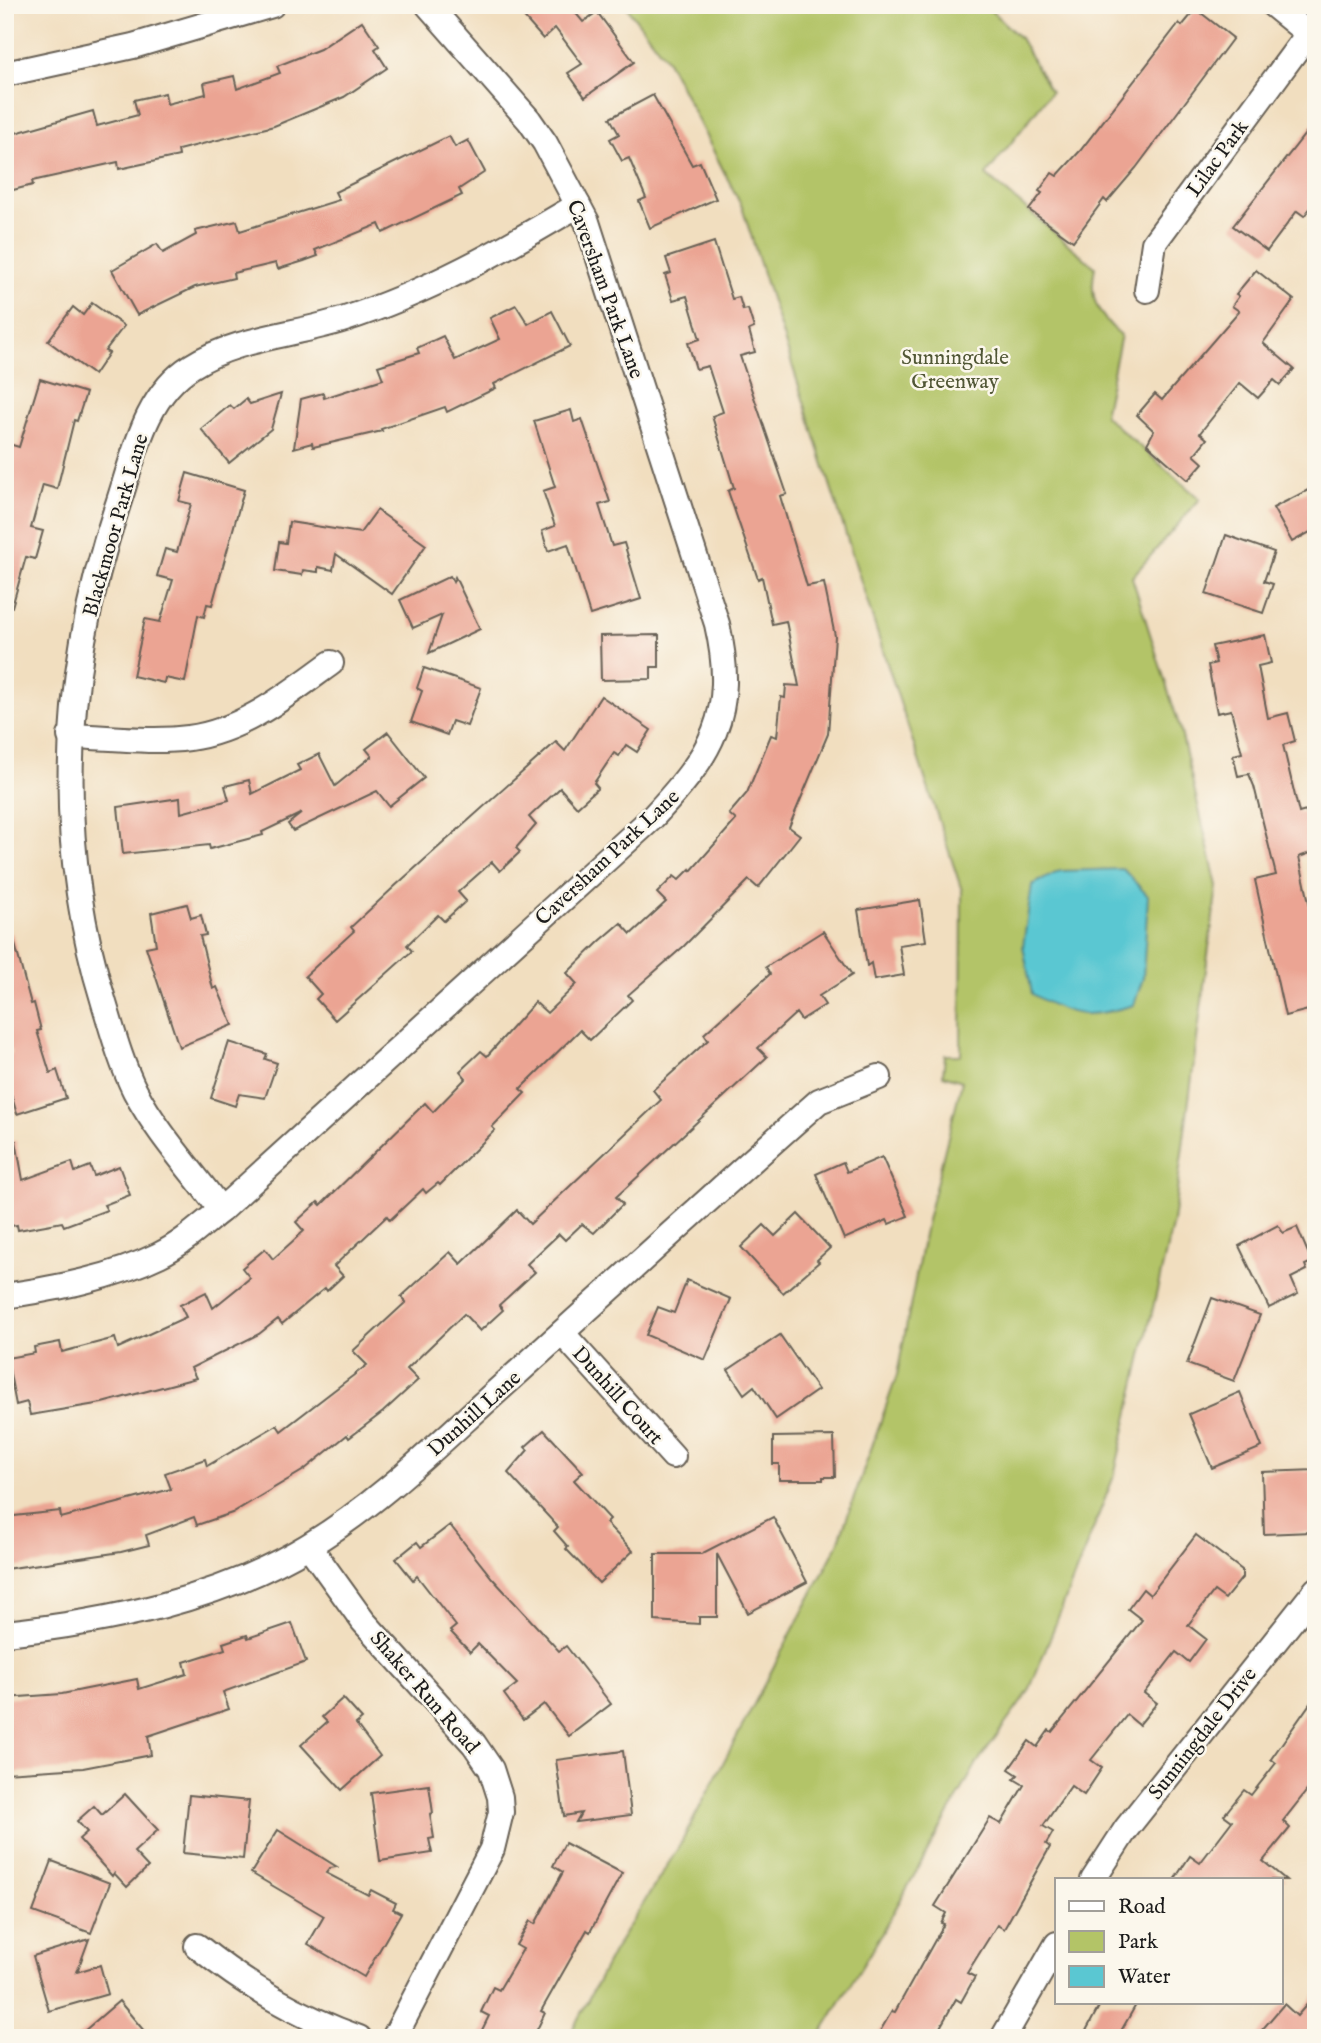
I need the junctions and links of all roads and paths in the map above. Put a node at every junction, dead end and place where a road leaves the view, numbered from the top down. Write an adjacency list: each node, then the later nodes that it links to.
1 (272, 5): 5 (street)
2 (428, 5): 6 (street, Caversham Park Lane)
3 (1273, 5): 4 (street)
4 (1312, 37): 7 (street, Lilac Park)
5 (5, 74)
6 (578, 205): 9 (street, Blackmoor Park Lane); 11 (street, Caversham Park Lane)
7 (1147, 290)
8 (331, 663): 9 (street)
9 (70, 736): 11 (street, Blackmoor Park Lane)
10 (879, 1077): 13 (street, Dunhill Lane)
11 (221, 1210): 12 (street, Caversham Park Lane)
12 (5, 1296)
13 (563, 1334): 14 (street, Dunhill Court); 15 (street, Dunhill Lane)
14 (673, 1456)
15 (309, 1546): 17 (street, Dunhill Lane); 22 (street, Shaker Run Road)
16 (1316, 1590): 18 (street, Sunningdale Drive)
17 (5, 1633)
18 (1094, 1878)
19 (197, 1946): 21 (street)
20 (1055, 1947): 23 (street)
21 (359, 2038)
22 (394, 2038)
23 (1003, 2038)

